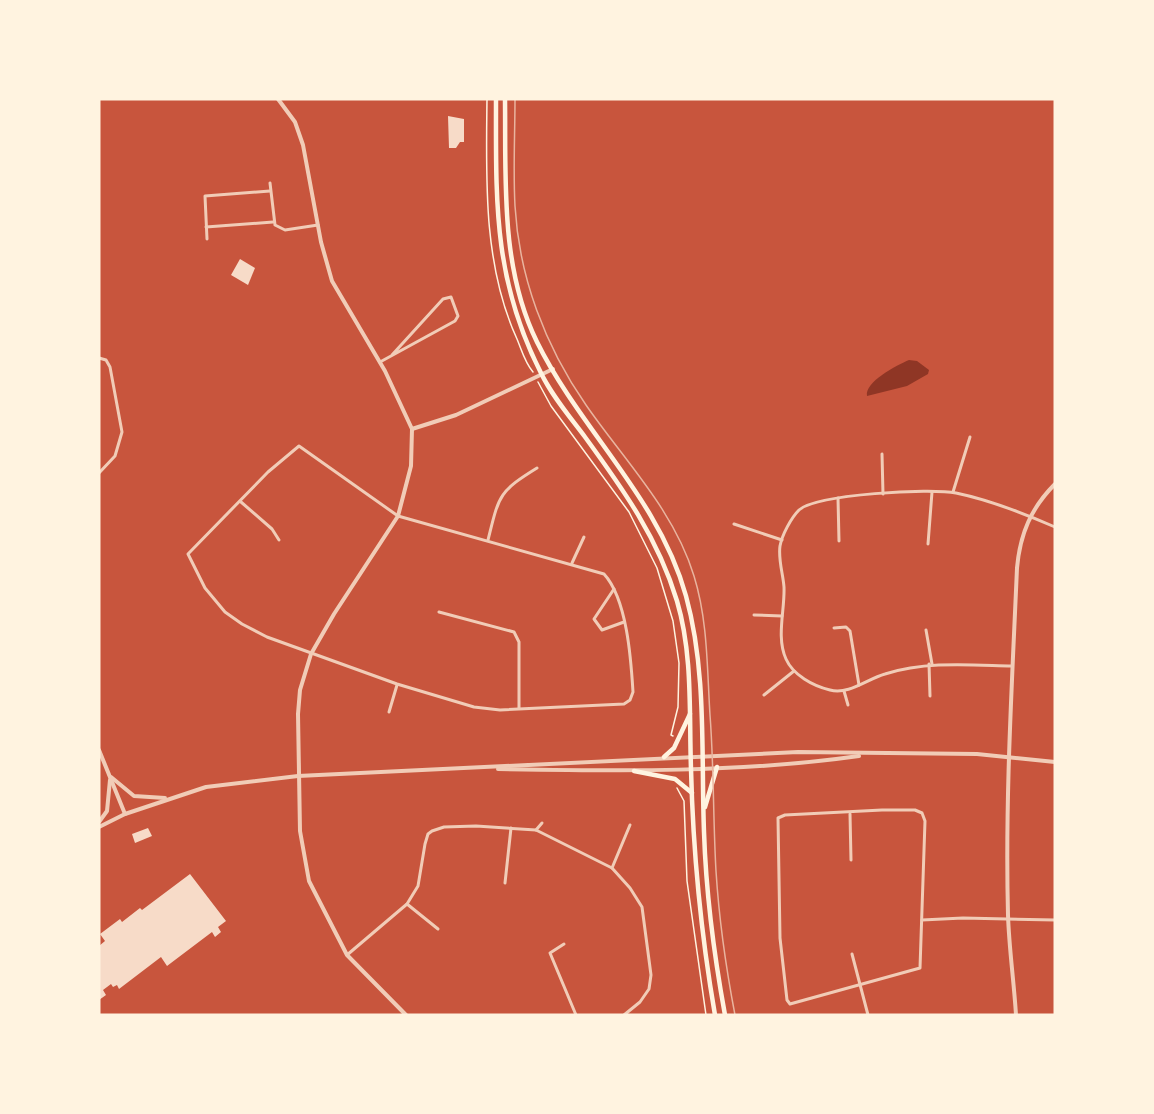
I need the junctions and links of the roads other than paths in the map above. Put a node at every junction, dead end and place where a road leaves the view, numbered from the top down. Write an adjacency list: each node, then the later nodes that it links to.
1 (278, 99): 7 (street)
2 (496, 99): 14 (main road)
3 (505, 99): 13 (main road)
4 (270, 183): 5 (street)
5 (270, 191): 6 (street); 8 (street)
6 (274, 222): 7 (street); 8 (street)
7 (318, 225): 12 (street)
8 (206, 227): 9 (street)
9 (207, 239)
10 (392, 355): 10 (street); 12 (street)
11 (99, 358): 19 (street)
12 (380, 362): 15 (street)
13 (553, 369): 14 (street); 60 (main road)
14 (542, 375): 15 (street); 56 (main road)
15 (412, 429): 26 (street)
16 (970, 437): 22 (street)
17 (882, 454): 23 (street)
18 (537, 468): 32 (street)
19 (99, 473)
20 (1055, 484): 27 (street)
21 (932, 491): 22 (street); 23 (street); 35 (street)
22 (953, 492): 27 (street)
23 (882, 494): 24 (street)
24 (838, 498): 33 (street); 34 (street)
25 (241, 502): 26 (street); 31 (street); 44 (street)
26 (398, 516): 32 (street); 44 (street)
27 (1029, 516): 29 (street); 46 (street)
28 (734, 524): 33 (street)
29 (1055, 527)
30 (584, 537): 36 (street)
31 (279, 540)
32 (488, 540): 36 (street)
33 (782, 540): 40 (street)
34 (839, 541)
35 (928, 544)
36 (572, 563): 37 (street)
37 (614, 589): 41 (street); 41 (street)
38 (439, 612): 54 (street)
39 (754, 615): 40 (street)
40 (783, 616): 47 (street)
41 (624, 622): 54 (street)
42 (834, 628): 49 (street)
43 (926, 630): 45 (street)
44 (311, 654): 48 (street); 69 (street)
45 (930, 664): 46 (street); 49 (street); 52 (street)
46 (1012, 666): 61 (street)
47 (794, 671): 50 (street); 51 (street)
48 (397, 684): 54 (street); 55 (street)
49 (859, 685): 50 (street)
50 (844, 691): 53 (street)
51 (764, 695)
52 (930, 696)
53 (848, 705)
54 (519, 708)
55 (388, 712)
56 (690, 714): 59 (main road); 62 (main road)
57 (99, 750): 70 (street)
58 (872, 754): 60 (street); 61 (street); 64 (street)
59 (691, 756): 60 (street); 62 (street); 65 (main road)
60 (702, 756): 66 (main road)
61 (1008, 756): 63 (street); 86 (street)
62 (664, 757): 67 (street)
63 (1055, 762)
64 (717, 767): 66 (street); 73 (main road)
65 (691, 768): 66 (street); 68 (street); 71 (main road)
66 (702, 768): 73 (main road)
67 (473, 769): 68 (street); 69 (street)
68 (634, 771): 71 (main road)
69 (298, 776): 72 (street); 92 (street)
70 (110, 777): 72 (street); 75 (street); 76 (street)
71 (692, 793): 97 (main road)
72 (170, 798): 75 (street)
73 (704, 809): 98 (main road)
74 (850, 813): 82 (street); 87 (street); 93 (street)
75 (125, 814): 79 (street)
76 (99, 822)
77 (542, 823): 81 (street)
78 (630, 825): 83 (street)
79 (99, 827)
80 (511, 828): 81 (street); 84 (street); 85 (street)
81 (536, 830): 83 (street)
82 (851, 860)
83 (612, 868): 96 (street)
84 (506, 883)
85 (407, 904): 89 (street); 92 (street)
86 (1008, 918): 87 (street); 88 (street); 100 (street)
87 (922, 920): 93 (street)
88 (1055, 920)
89 (438, 929)
90 (564, 944): 95 (street)
91 (852, 954): 93 (street)
92 (347, 955): 94 (street)
93 (860, 985): 99 (street)
94 (406, 1015)
95 (576, 1015)
96 (624, 1015)
97 (715, 1015)
98 (725, 1015)
99 (868, 1015)
100 (1017, 1015)

